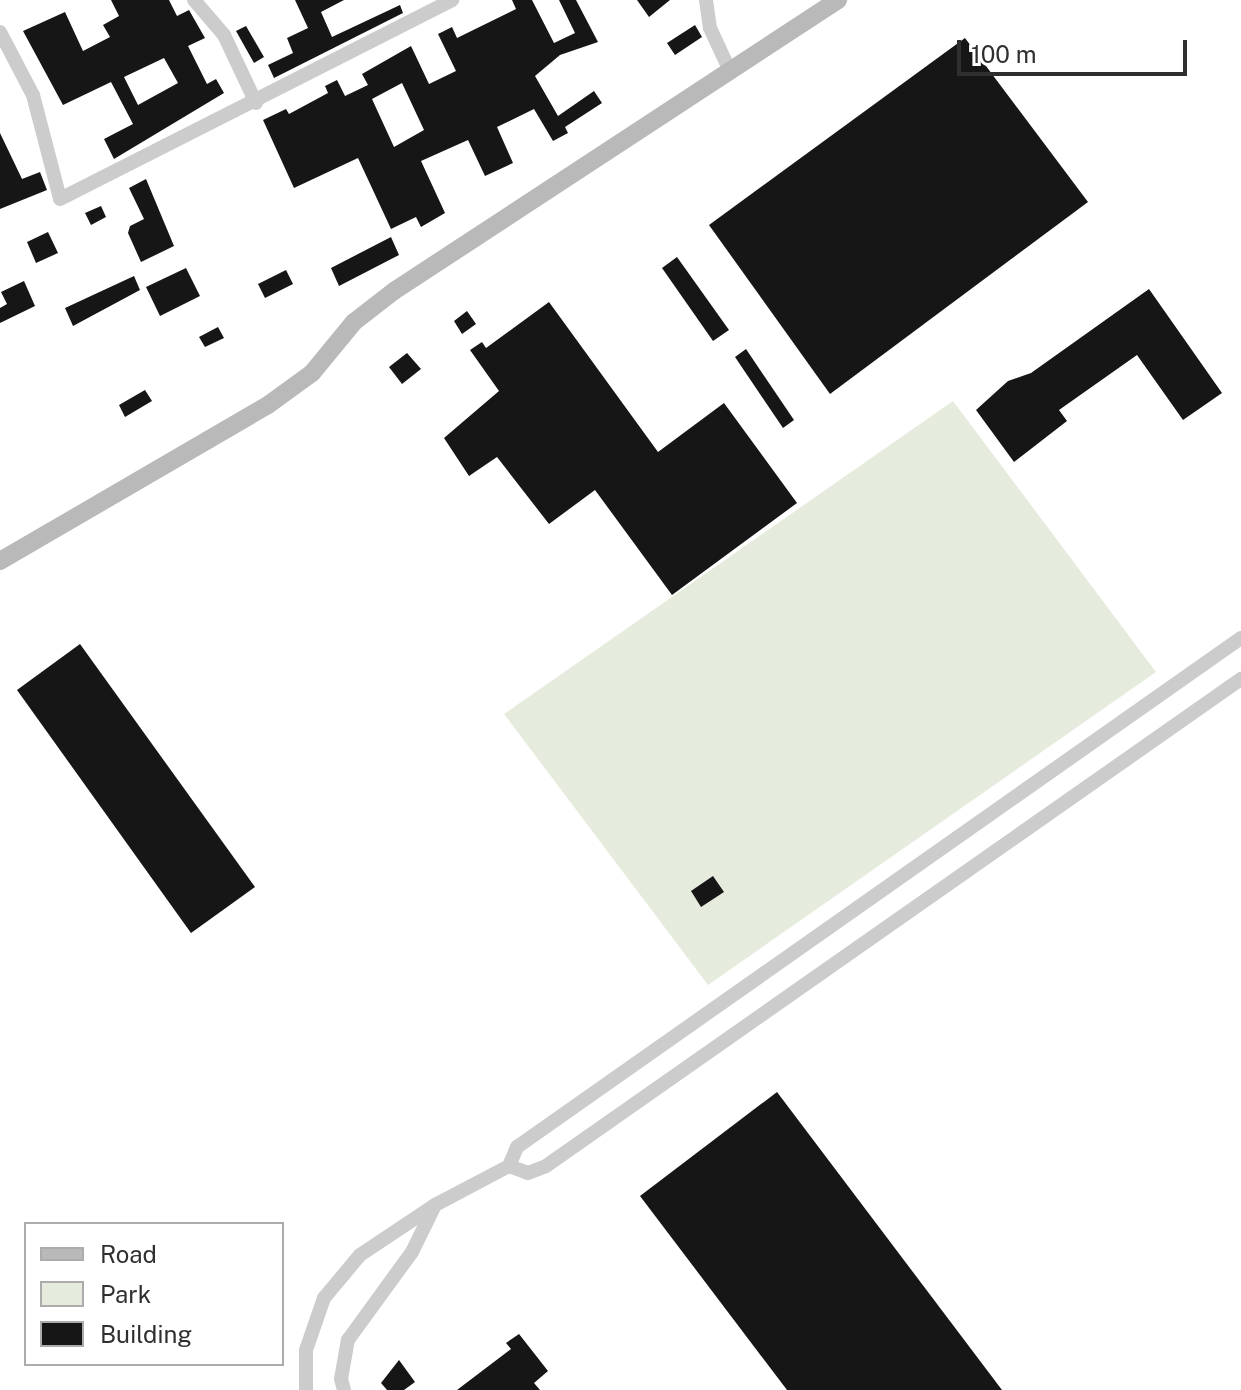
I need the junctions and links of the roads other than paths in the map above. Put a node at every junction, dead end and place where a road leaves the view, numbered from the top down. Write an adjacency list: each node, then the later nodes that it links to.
1 (194, 0): 8 (street)
2 (452, 0): 5 (street)
3 (706, 0): 7 (street)
4 (838, 0): 7 (street)
5 (425, 7): 8 (street)
6 (0, 32): 8 (street)
7 (730, 71): 9 (street)
8 (256, 103)
9 (0, 561)
10 (1241, 638): 12 (street)
11 (1241, 679): 12 (street)
12 (509, 1166): 13 (street)
13 (435, 1205): 14 (street); 15 (street)
14 (306, 1390)
15 (344, 1390)

